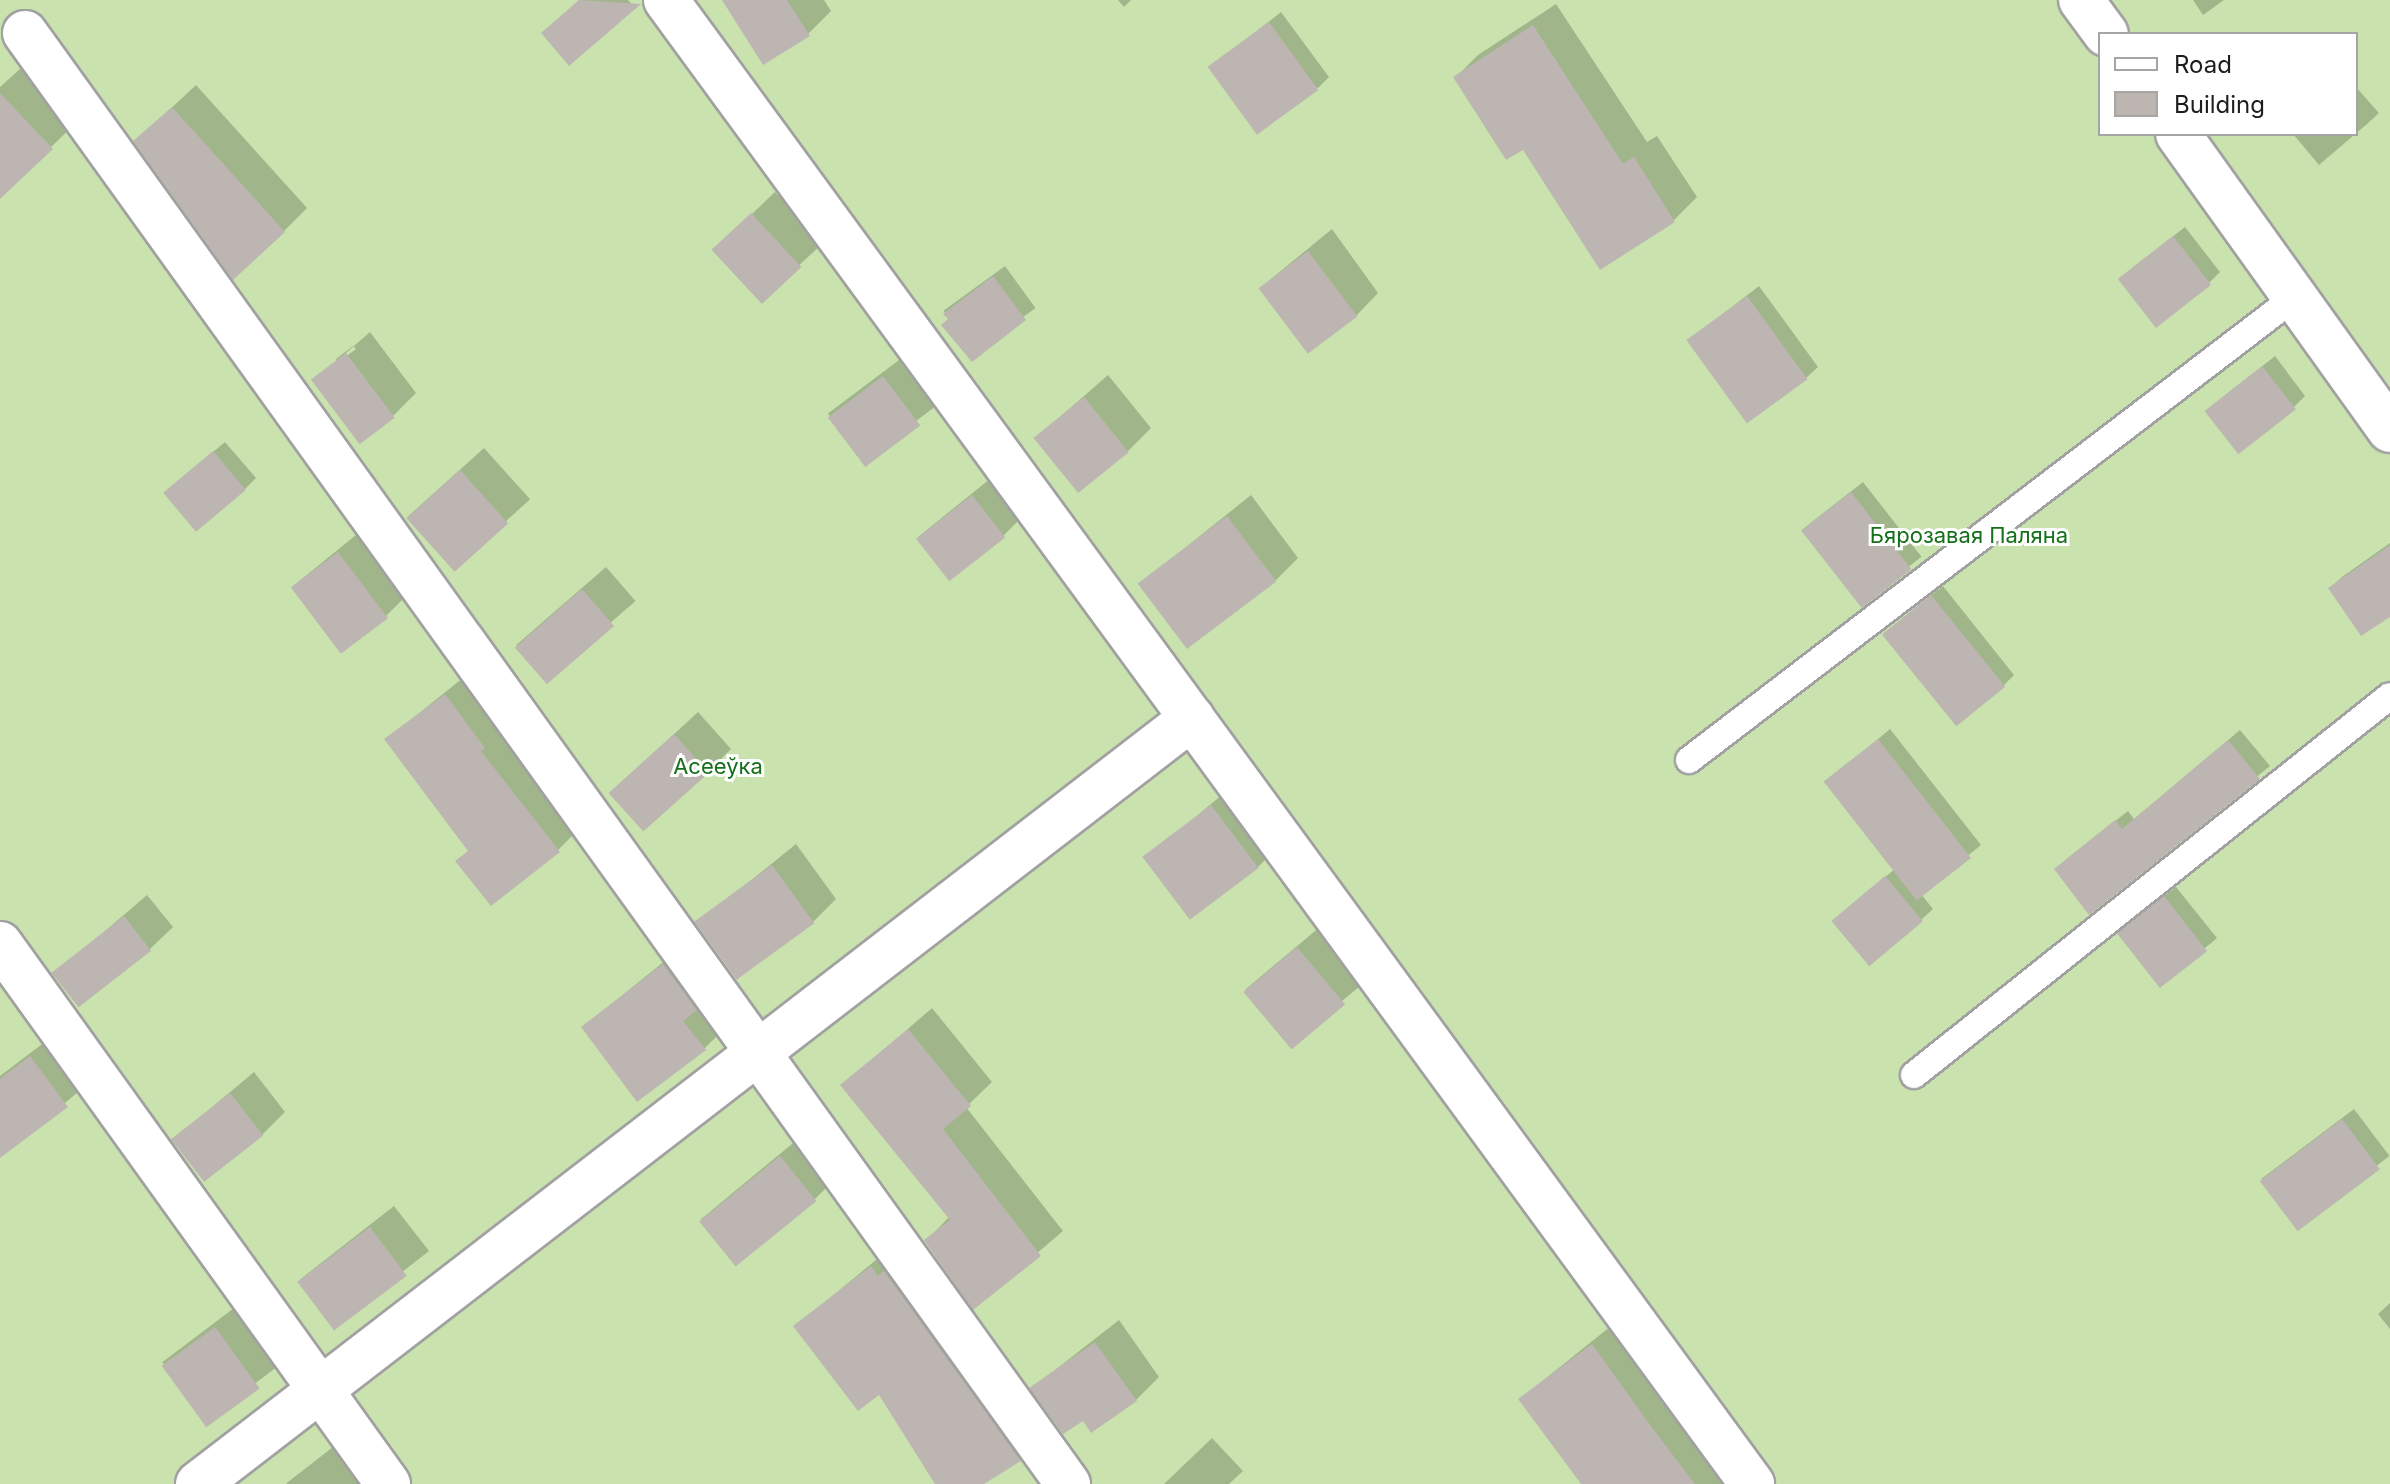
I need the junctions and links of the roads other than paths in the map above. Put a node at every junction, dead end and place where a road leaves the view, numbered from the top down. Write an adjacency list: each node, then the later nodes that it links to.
1 (666, 0): 9 (street)
2 (2081, 0): 3 (street)
3 (2105, 32)
4 (25, 33): 12 (street)
5 (2179, 136): 6 (street)
6 (2295, 297): 7 (street); 10 (lane)
7 (2390, 430)
8 (2390, 696): 13 (lane)
9 (1192, 718): 12 (street); 18 (street)
10 (1689, 760)
11 (0, 944): 14 (street)
12 (758, 1052): 14 (street); 17 (street)
13 (1914, 1075)
14 (320, 1390): 15 (street); 16 (street)
15 (198, 1484)
16 (388, 1484)
17 (1068, 1484)
18 (1752, 1484)

